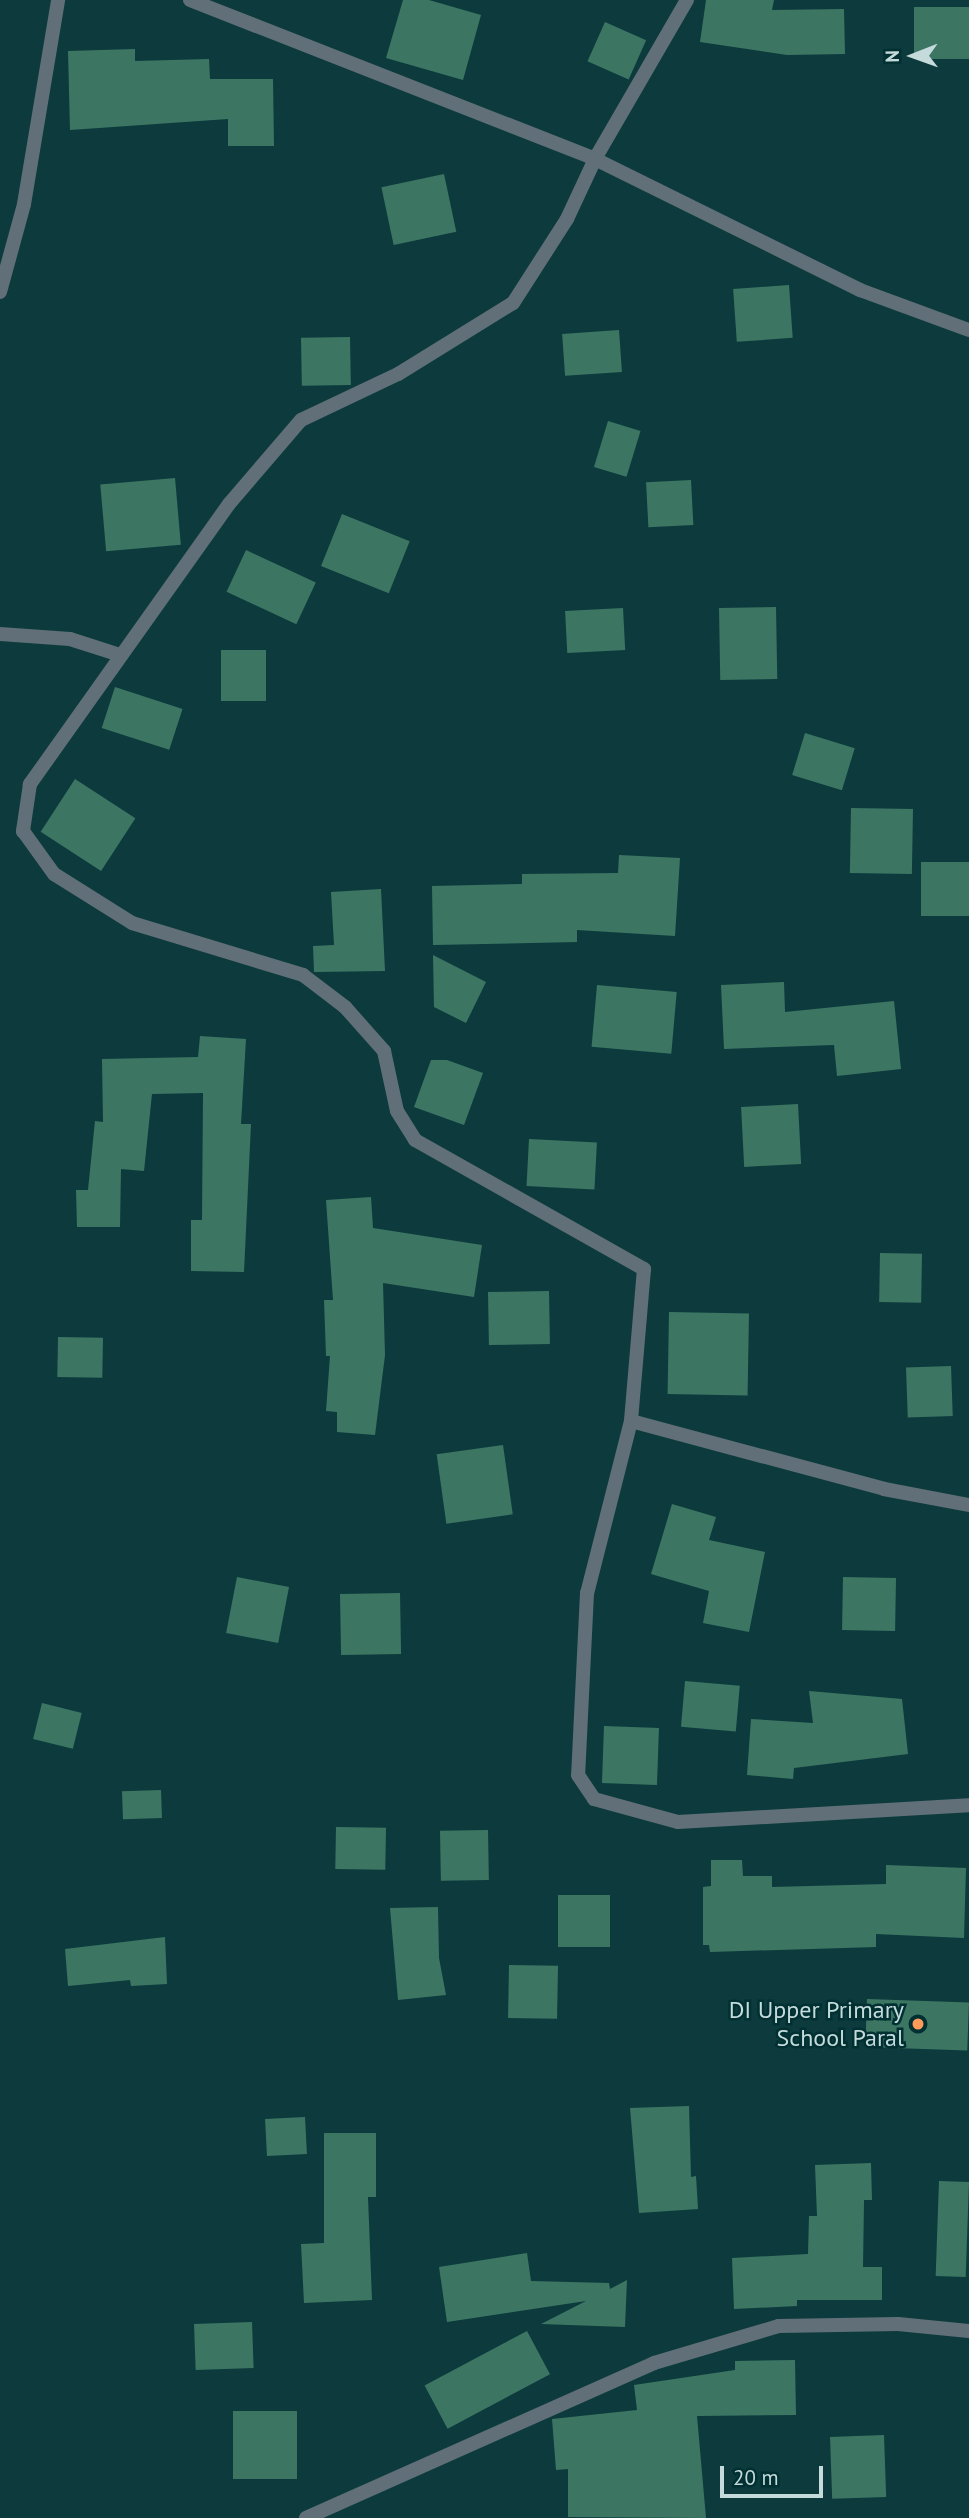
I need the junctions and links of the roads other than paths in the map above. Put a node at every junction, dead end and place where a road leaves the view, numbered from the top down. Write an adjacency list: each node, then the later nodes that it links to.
1 (58, 0): 5 (street)
2 (190, 0): 4 (street)
3 (688, 0): 4 (street)
4 (595, 159): 6 (street); 8 (street)
5 (0, 292)
6 (969, 330)
7 (0, 634): 8 (street)
8 (120, 655): 9 (street)
9 (631, 1421): 10 (street); 11 (street)
10 (969, 1505)
11 (969, 1805)
12 (969, 2331): 13 (street)
13 (306, 2518)

